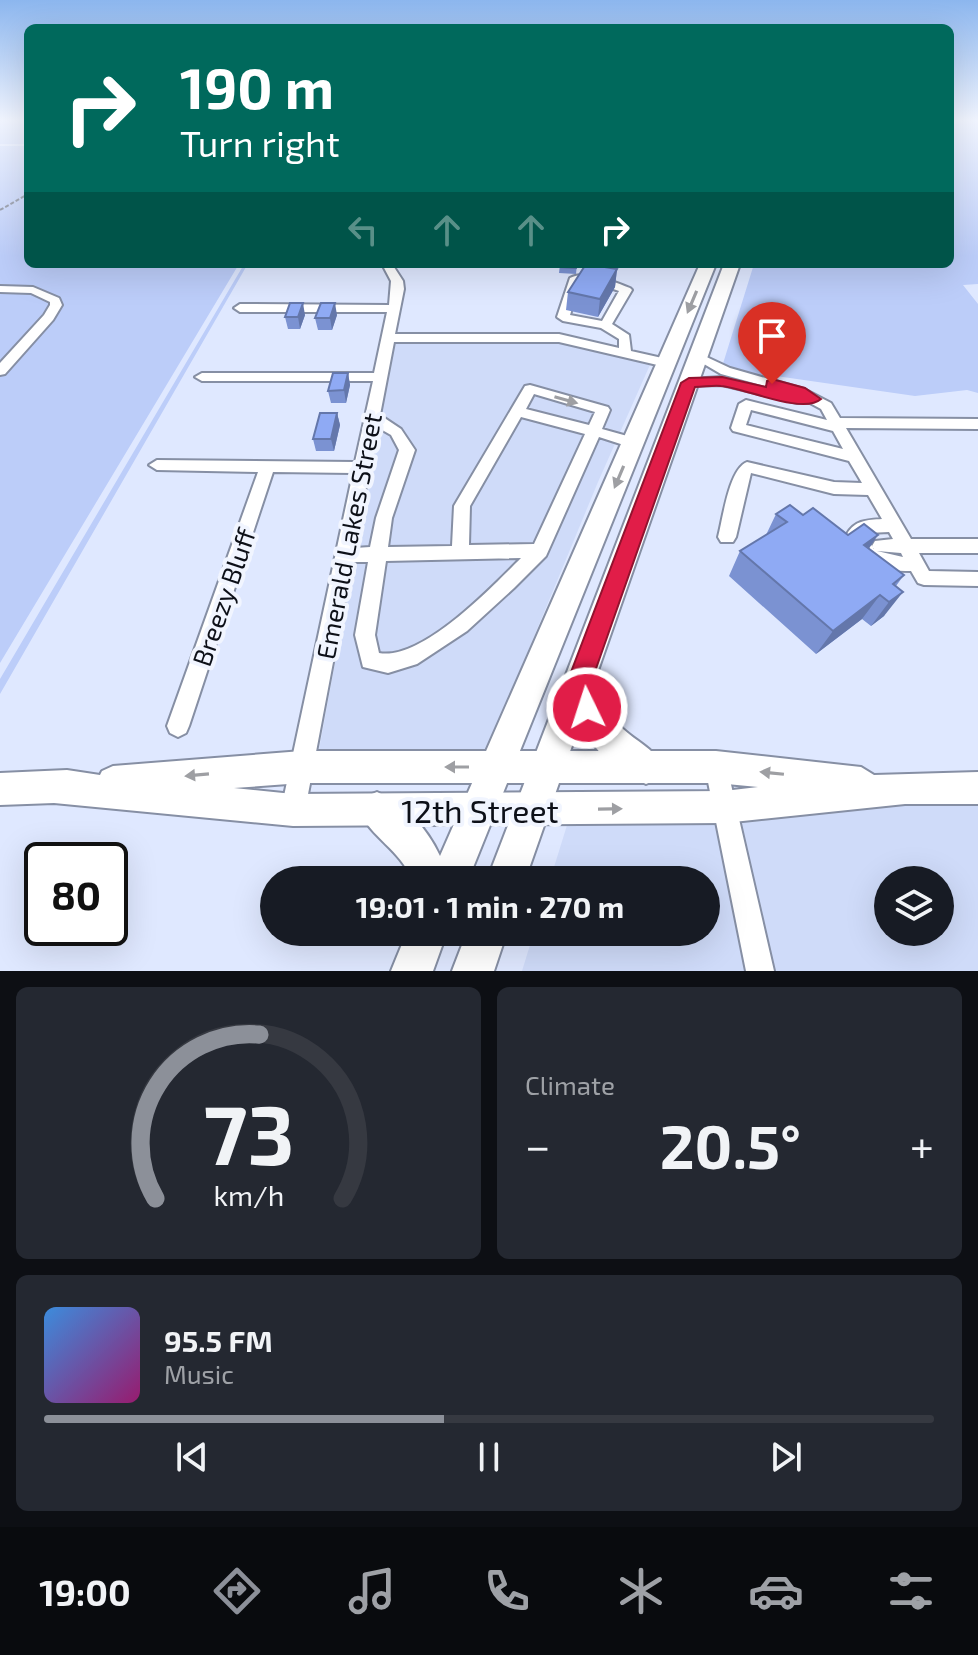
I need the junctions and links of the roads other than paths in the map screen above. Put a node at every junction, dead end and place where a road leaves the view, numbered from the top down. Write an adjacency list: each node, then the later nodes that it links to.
1 (389, 268): 6 (street, Emerald Lakes Street)
2 (706, 268): 10 (highway, one-way to 10)
3 (731, 268): 11 (highway)
4 (0, 289): 12 (street)
5 (240, 308): 6 (street)
6 (394, 309): 8 (street, Emerald Lakes Street)
7 (605, 325): 7 (street); 9 (street)
8 (388, 338): 9 (street); 14 (street, Emerald Lakes Street)
9 (625, 353): 10 (street)
10 (666, 363): 21 (highway)
11 (694, 370): 15 (street); 15 (street); 38 (highway)
12 (0, 371)
13 (202, 377): 14 (street)
14 (380, 377): 17 (street, Emerald Lakes Street)
15 (813, 399): 19 (street)
16 (517, 411): 20 (street); 20 (street, one-way to 20); 33 (street)
17 (372, 417): 25 (street, Emerald Lakes Street); 34 (street)
18 (978, 424): 19 (street)
19 (838, 426): 22 (street); 22 (street)
20 (594, 431): 21 (street); 32 (street)
21 (633, 443): 41 (highway, one-way to 41)
22 (855, 457): 26 (street)
23 (157, 465): 24 (street)
24 (267, 468): 25 (street); 39 (street, Breezy Bluff)
25 (362, 468): 35 (street, Emerald Lakes Street)
26 (874, 489): 27 (street); 28 (street)
27 (894, 525): 30 (street); 36 (street)
28 (727, 537)
29 (881, 546): 30 (street)
30 (906, 546): 31 (street); 36 (street)
31 (978, 546)
32 (540, 551): 33 (street); 34 (street)
33 (460, 552): 34 (street)
34 (379, 554): 35 (street)
35 (345, 555): 40 (street, Emerald Lakes Street)
36 (916, 564): 37 (street)
37 (978, 579)
38 (580, 680): 42 (highway); 43 (highway)
39 (178, 726)
40 (302, 767): 41 (main road, 12th Street, one-way to 40); 45 (main road, 12th Street, one-way to 45); 50 (street, Emerald Lakes Street)
41 (498, 767): 42 (main road, 12th Street); 52 (highway)
42 (548, 767): 43 (main road, 12th Street); 53 (highway)
43 (646, 767): 44 (main road, 12th Street)
44 (716, 767): 46 (main road, 12th Street, one-way to 44); 49 (street)
45 (55, 787): 48 (main road, 12th Street); 50 (main road, 12th Street)
46 (905, 788): 47 (main road, 12th Street); 49 (main road, 12th Street)
47 (978, 788)
48 (0, 789)
49 (724, 807): 53 (main road, 12th Street, one-way to 49); 61 (street)
50 (293, 810): 51 (main road, 12th Street)
51 (377, 810): 52 (main road, 12th Street); 54 (highway)
52 (480, 810): 53 (main road, 12th Street); 55 (highway)
53 (532, 810): 56 (highway)
54 (426, 866)
55 (455, 866)
56 (511, 866)
57 (422, 946): 59 (highway)
58 (482, 946): 60 (highway)
59 (412, 971)
60 (473, 971)
61 (760, 971)

